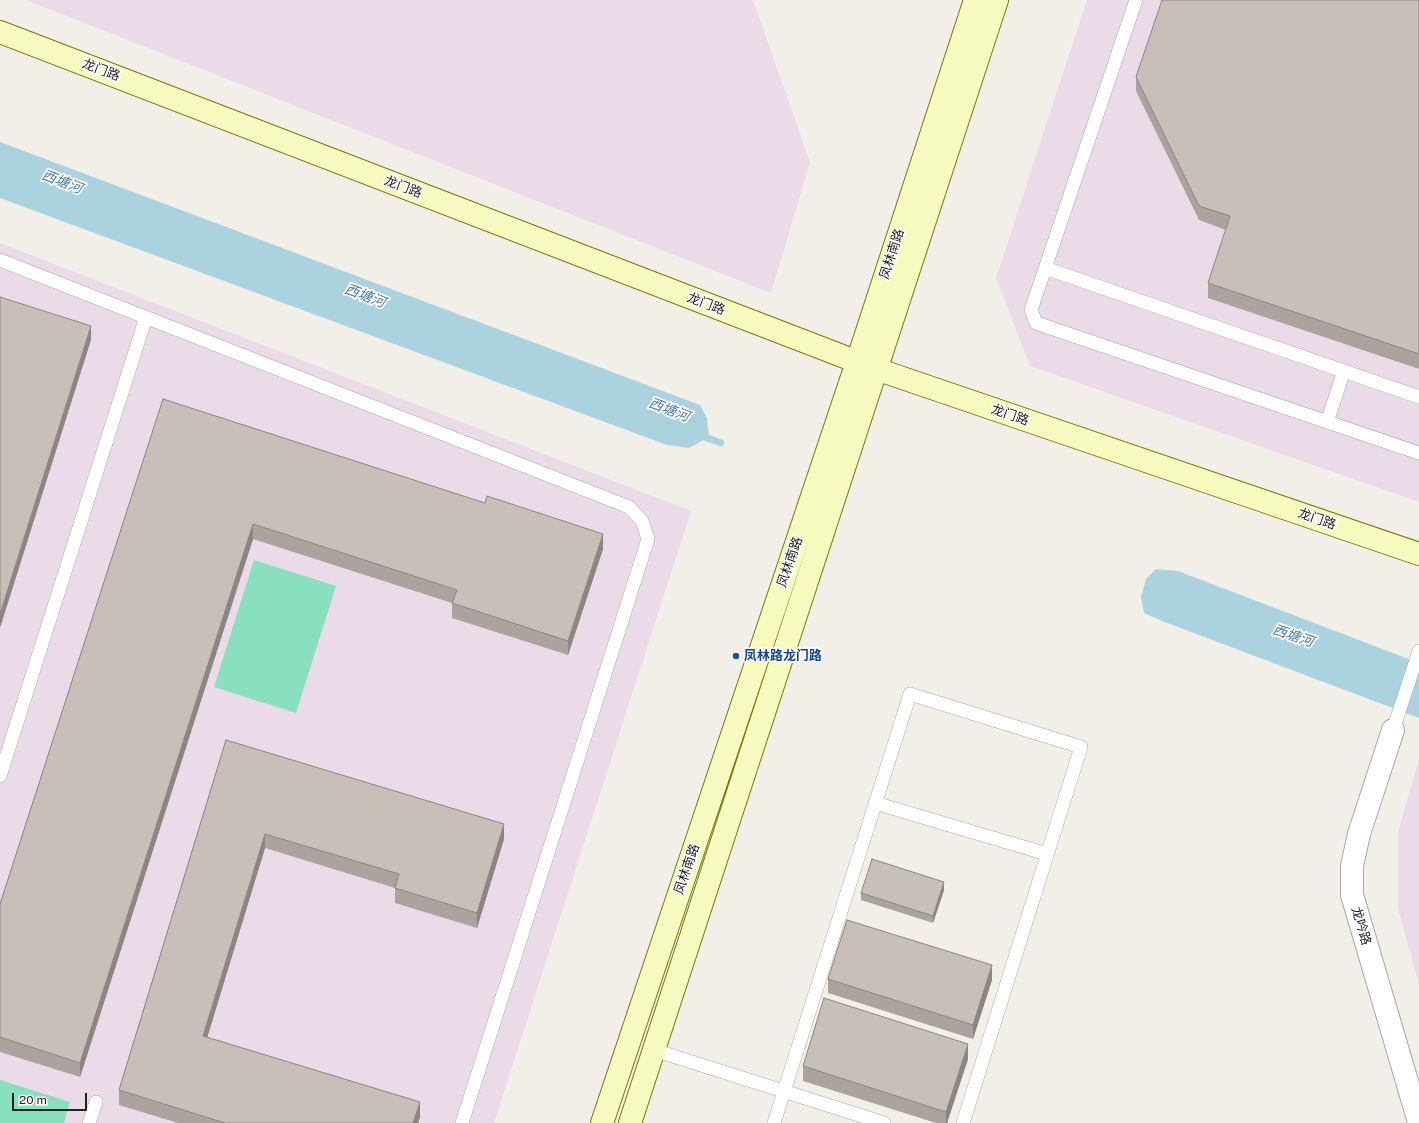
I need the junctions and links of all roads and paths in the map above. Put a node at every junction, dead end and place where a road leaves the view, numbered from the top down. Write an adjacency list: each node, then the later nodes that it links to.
1 (975, 0): 8 (main road, 凤林南路)
2 (997, 0): 8 (main road, 凤林南路)
3 (1136, 0): 6 (lane)
4 (0, 32): 8 (main road, 龙门路)
5 (0, 260): 7 (lane)
6 (1045, 268): 9 (lane); 11 (lane)
7 (146, 317): 16 (lane); 24 (lane)
8 (866, 365): 13 (main road, 龙门路); 19 (main road, 凤林南路); 25 (main road, 凤林南路)
9 (1344, 370): 10 (lane); 11 (lane)
10 (1419, 397)
11 (1326, 422): 12 (lane)
12 (1419, 453)
13 (1419, 554)
14 (1419, 651): 15 (lane)
15 (1393, 730): 22 (street, 龙吟路)
16 (0, 776)
17 (875, 803): 18 (lane); 18 (lane); 20 (lane)
18 (1047, 854): 29 (lane)
19 (654, 1050): 20 (lane); 26 (main road, 凤林南路)
20 (785, 1092): 27 (lane); 28 (lane)
21 (96, 1102): 23 (lane)
22 (1419, 1122)
23 (89, 1123)
24 (462, 1123)
25 (602, 1123)
26 (630, 1123)
27 (774, 1123)
28 (884, 1123)
29 (963, 1123)

